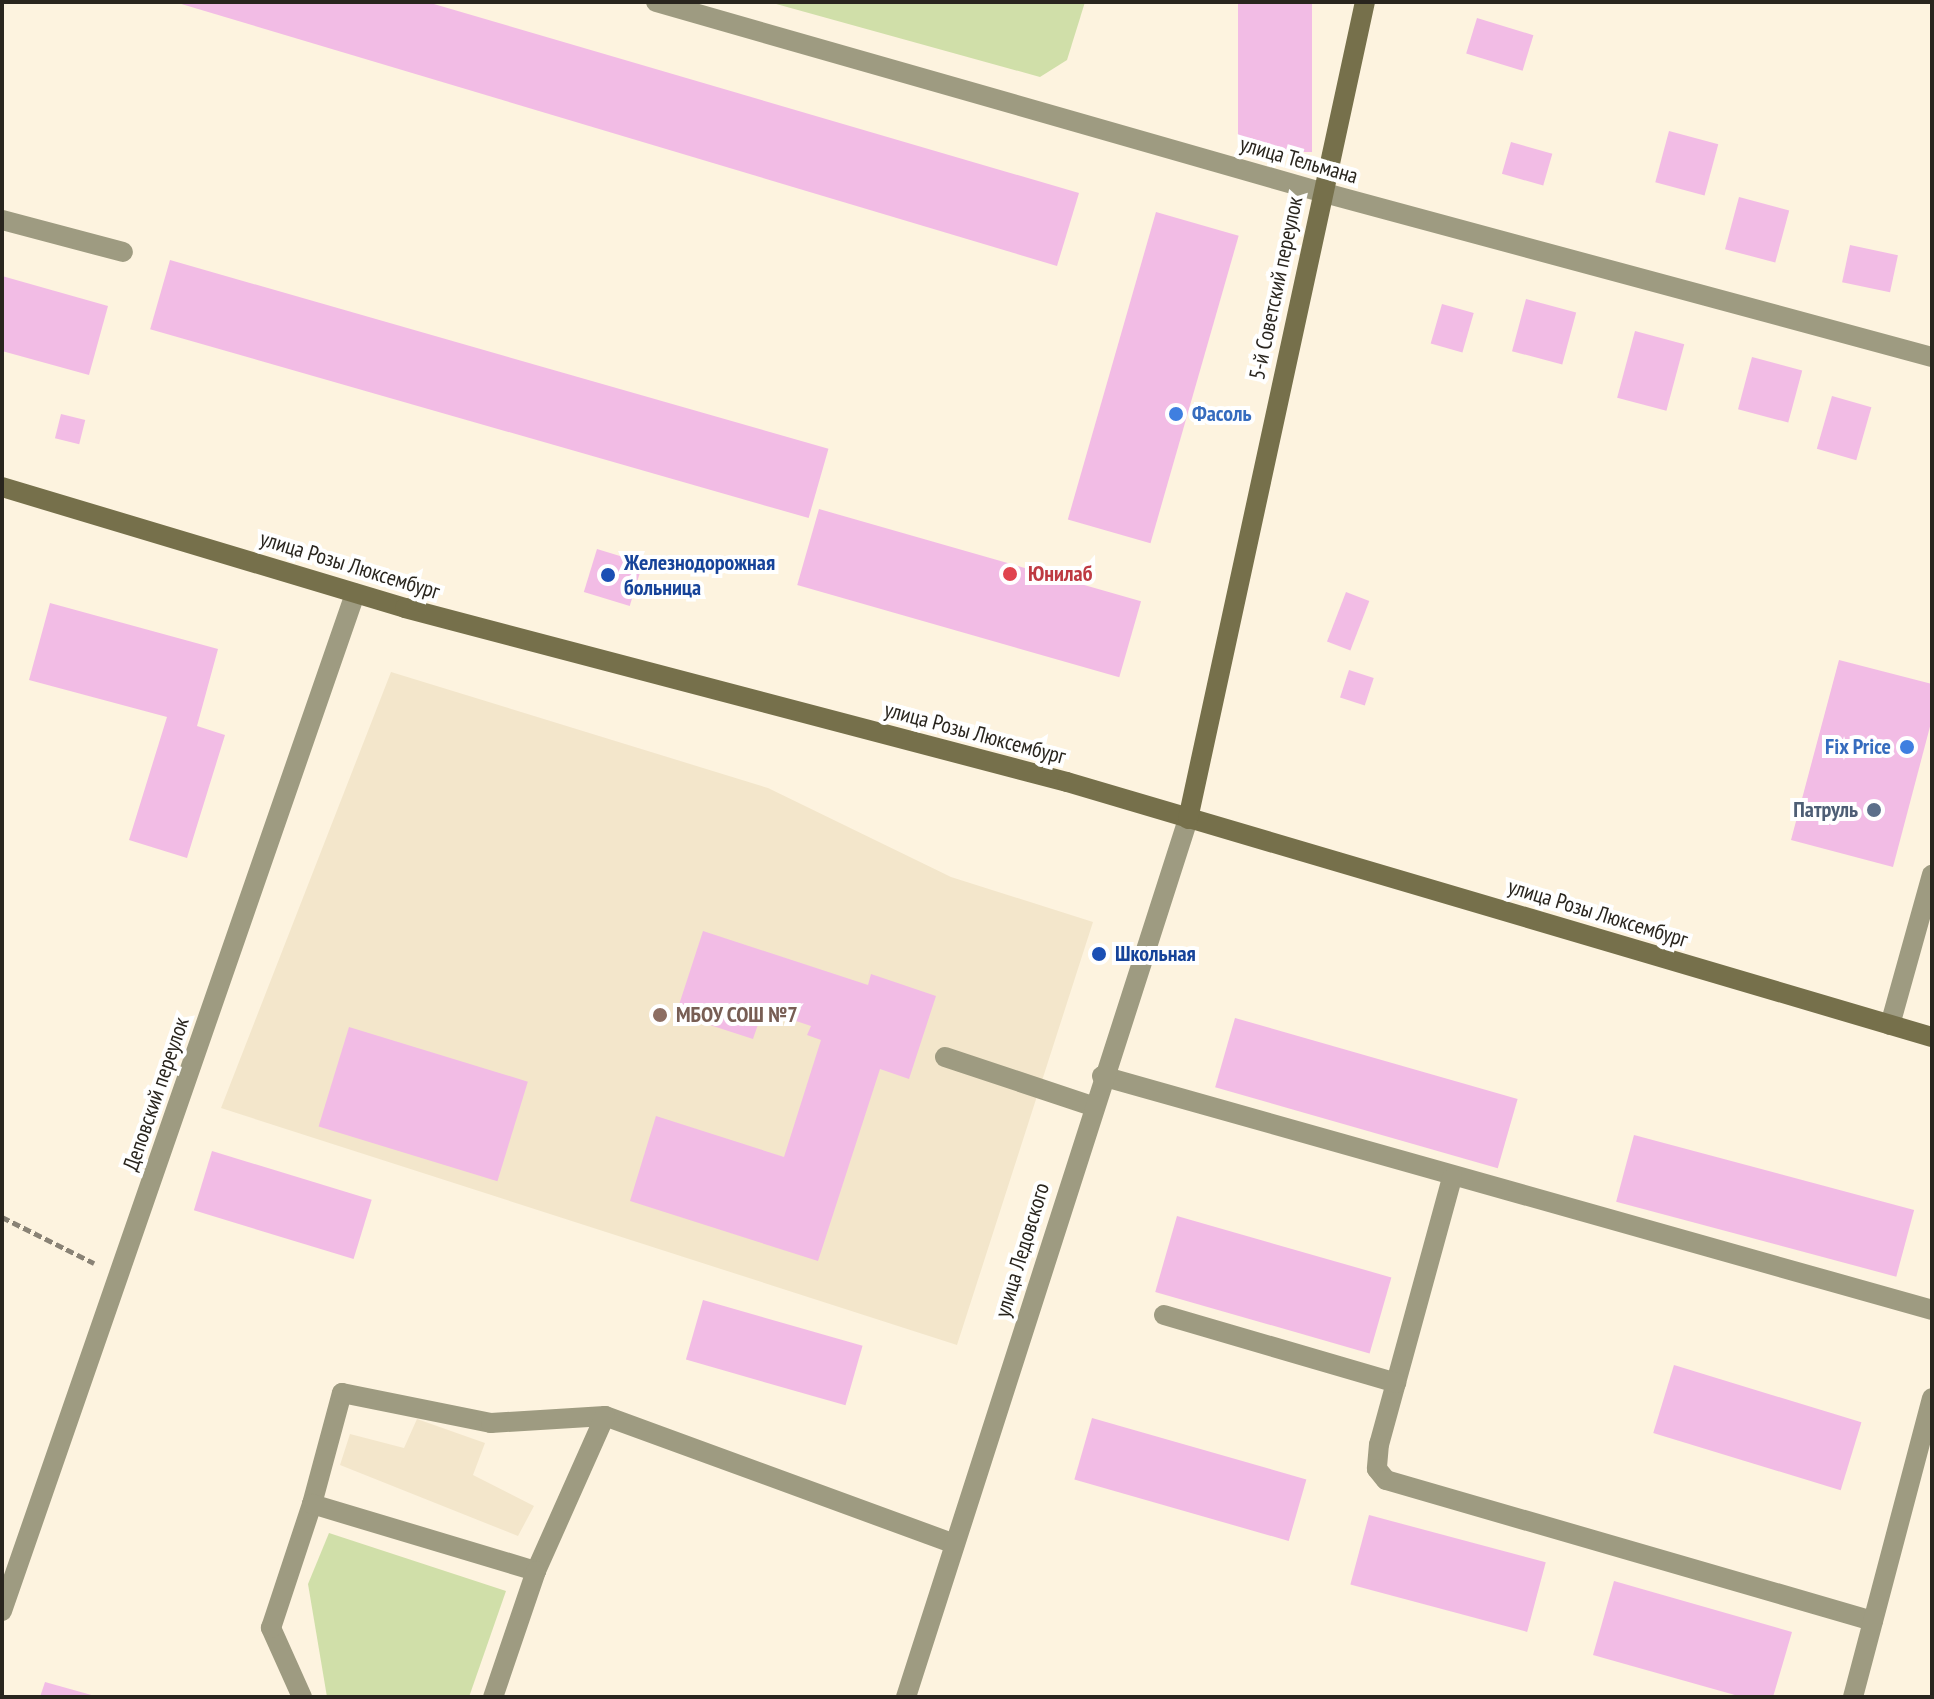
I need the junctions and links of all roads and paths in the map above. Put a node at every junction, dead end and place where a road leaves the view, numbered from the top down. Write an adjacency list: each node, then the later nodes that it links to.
1 (656, 2): 3 (street, улица Тельмана)
2 (1365, 2): 3 (main road, 5-й Советский переулок)
3 (1321, 192): 6 (street, улица Тельмана); 9 (main road, 5-й Советский переулок)
4 (2, 220): 5 (street)
5 (123, 252)
6 (1932, 357)
7 (2, 487): 8 (main road, улица Розы Люксембург)
8 (355, 594): 9 (main road, улица Розы Люксембург); 18 (street, Деповский переулок)
9 (1188, 819): 11 (main road, улица Розы Люксембург); 14 (street, улица Ледовского)
10 (1932, 875): 11 (street)
11 (1890, 1025): 12 (main road, улица Розы Люксембург)
12 (1932, 1037)
13 (945, 1057): 15 (street)
14 (1102, 1076): 15 (street, улица Ледовского); 16 (street)
15 (1092, 1106): 25 (street, улица Ледовского)
16 (1452, 1178): 19 (street); 21 (street)
17 (2, 1217): 18 (path)
18 (118, 1274): 27 (street, Деповский переулок)
19 (1932, 1310)
20 (1164, 1315): 21 (street)
21 (1396, 1383): 28 (street)
22 (1932, 1398): 28 (street)
23 (605, 1416): 24 (street); 25 (street); 26 (street)
24 (312, 1504): 26 (street); 29 (street)
25 (954, 1544): 31 (street, улица Ледовского)
26 (536, 1571): 30 (street)
27 (2, 1611)
28 (1873, 1621): 32 (street)
29 (302, 1697)
30 (493, 1697)
31 (906, 1697)
32 (1853, 1697)

